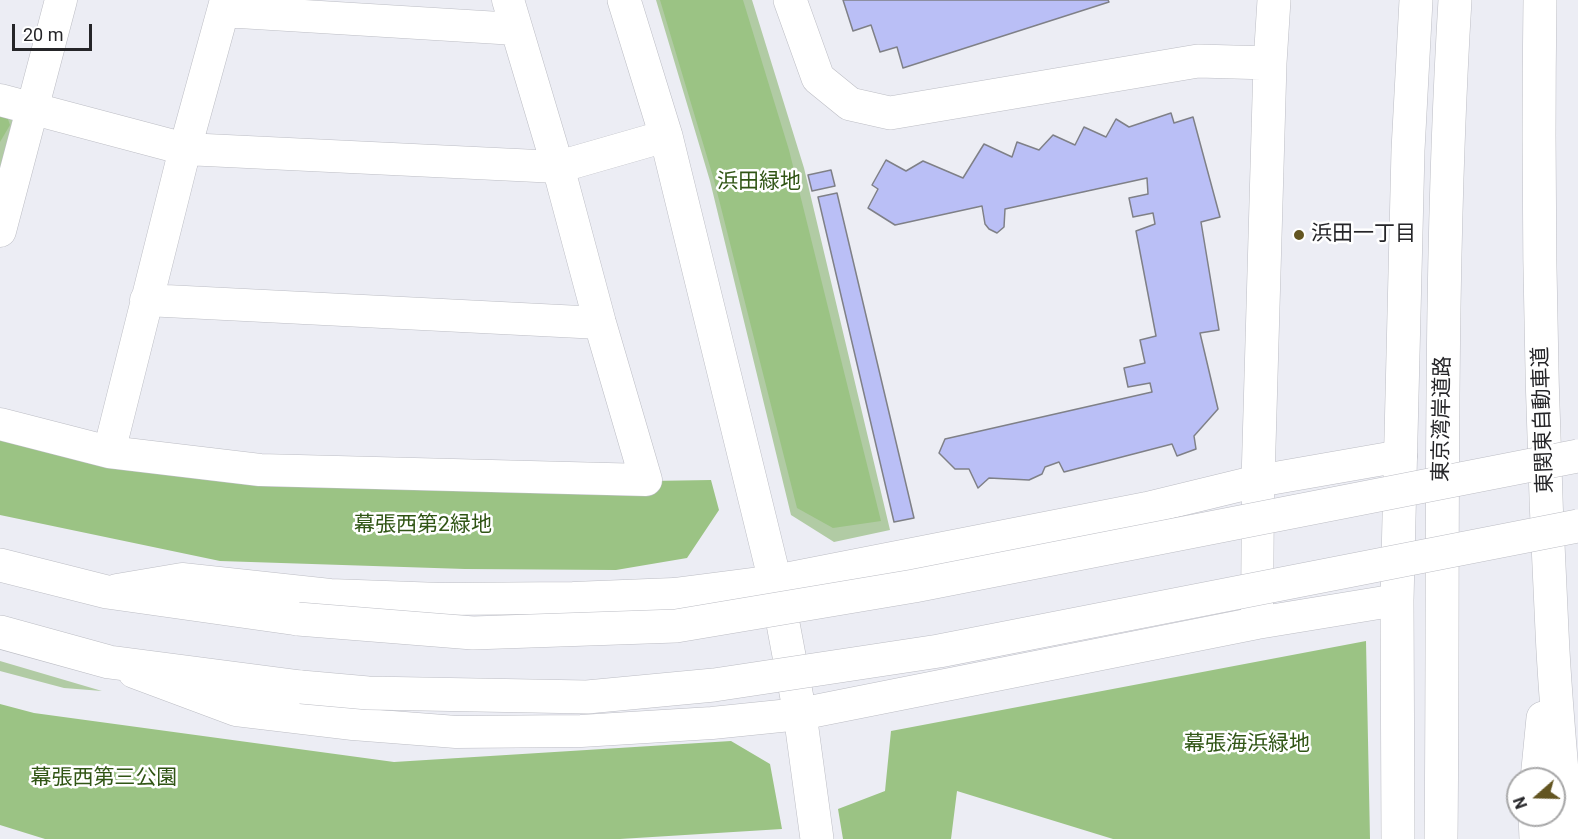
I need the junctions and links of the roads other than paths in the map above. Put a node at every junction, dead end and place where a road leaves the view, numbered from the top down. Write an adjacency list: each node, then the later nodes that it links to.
1 (61, 0): 12 (street)
2 (624, 0): 13 (main road)
3 (790, 0): 10 (main road)
4 (1274, 0): 10 (main road)
5 (1416, 0): 21 (main road)
6 (1455, 0): 37 (main road, 東京湾岸道路, bridge)
7 (1540, 0): 31 (main road, 東関東自動車道)
8 (224, 6): 9 (street); 14 (street)
9 (512, 14): 15 (street)
10 (1270, 63): 23 (main road)
11 (0, 100): 12 (street)
12 (32, 109): 14 (street); 16 (street)
13 (666, 136): 15 (street); 26 (main road)
14 (185, 149): 15 (street); 17 (street)
15 (558, 167): 18 (street)
16 (0, 231)
17 (146, 300): 18 (street); 20 (street)
18 (600, 323): 20 (street)
19 (0, 424): 20 (street)
20 (109, 452)
21 (1401, 456): 23 (street); 28 (main road)
22 (1578, 456): 27 (main road, bridge)
23 (1258, 481): 26 (street); 29 (street)
24 (1578, 526): 32 (main road, bridge)
25 (0, 565): 27 (main road)
26 (775, 581): 27 (street); 33 (main road)
27 (107, 592)
28 (1397, 600): 29 (street); 36 (main road)
29 (1257, 623): 33 (street)
30 (0, 632): 32 (main road)
31 (1552, 632): 34 (main road); 38 (main road, 東関東自動車道)
32 (109, 662): 33 (street)
33 (800, 714): 35 (main road)
34 (1538, 767)
35 (817, 839)
36 (1398, 839)
37 (1441, 839)
38 (1568, 839)

